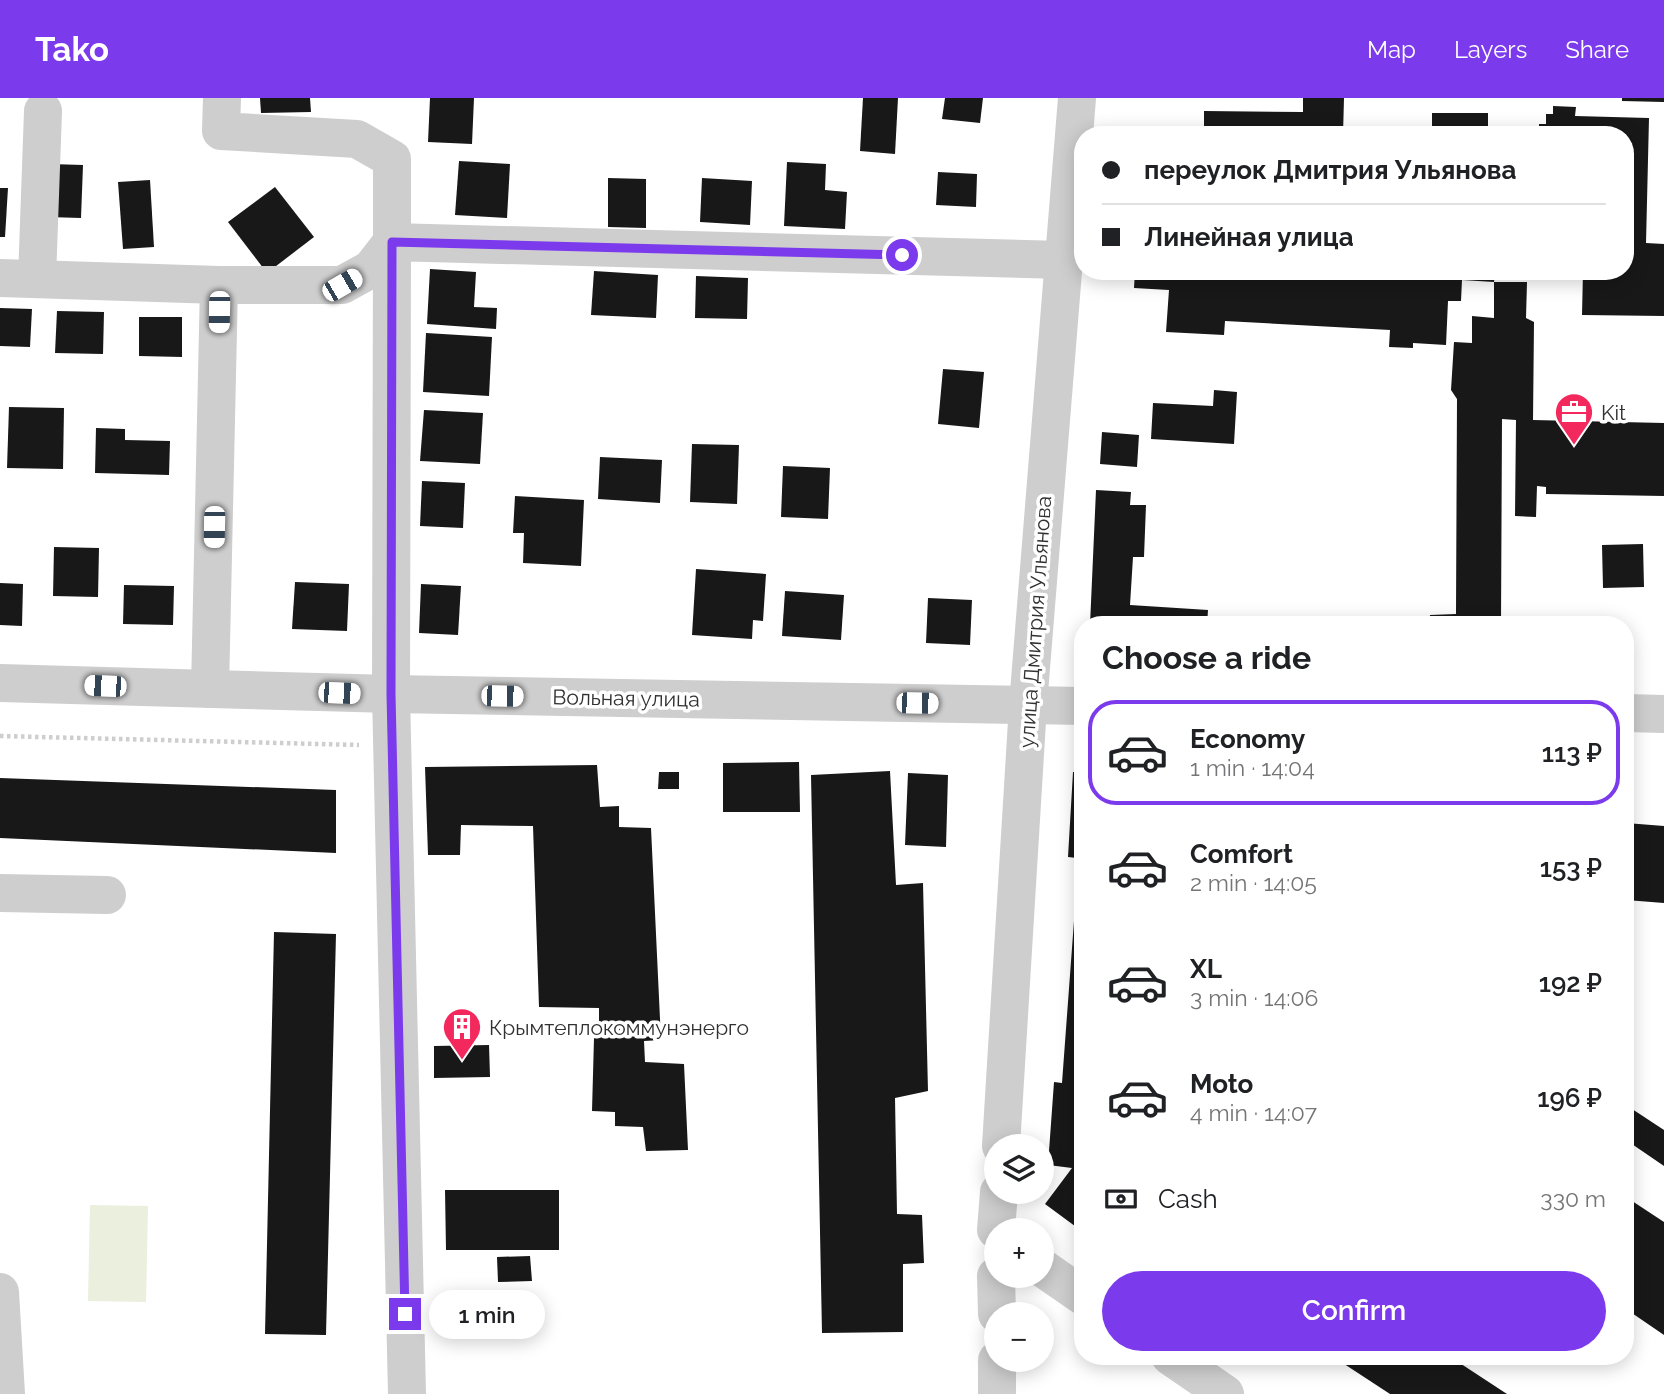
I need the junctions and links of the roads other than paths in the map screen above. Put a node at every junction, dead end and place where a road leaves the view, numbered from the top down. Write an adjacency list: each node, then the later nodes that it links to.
1 (222, 98): 6 (street)
2 (1077, 98): 4 (street, улица Дмитрия Ульянова)
3 (43, 111): 8 (street)
4 (1075, 126)
5 (1074, 133): 7 (street, улица Дмитрия Ульянова)
6 (392, 242): 7 (street); 9 (street); 12 (street)
7 (1063, 260): 13 (street, улица Дмитрия Ульянова)
8 (19, 279): 9 (street)
9 (219, 285): 11 (street)
10 (0, 683): 11 (street, Вольная улица)
11 (210, 689): 12 (street, Вольная улица)
12 (391, 694): 13 (street, Вольная улица); 26 (street)
13 (1028, 705): 14 (street, Вольная улица); 19 (street, улица Дмитрия Ульянова)
14 (1074, 706)
15 (1634, 713): 16 (street)
16 (1664, 714)
17 (0, 893): 18 (street)
18 (107, 895)
19 (1002, 1134)
20 (1054, 1276): 21 (street)
21 (1074, 1290)
22 (0, 1292): 25 (street)
23 (1183, 1365): 28 (street)
24 (997, 1372): 27 (street)
25 (6, 1394)
26 (407, 1394)
27 (998, 1394)
28 (1225, 1394)

